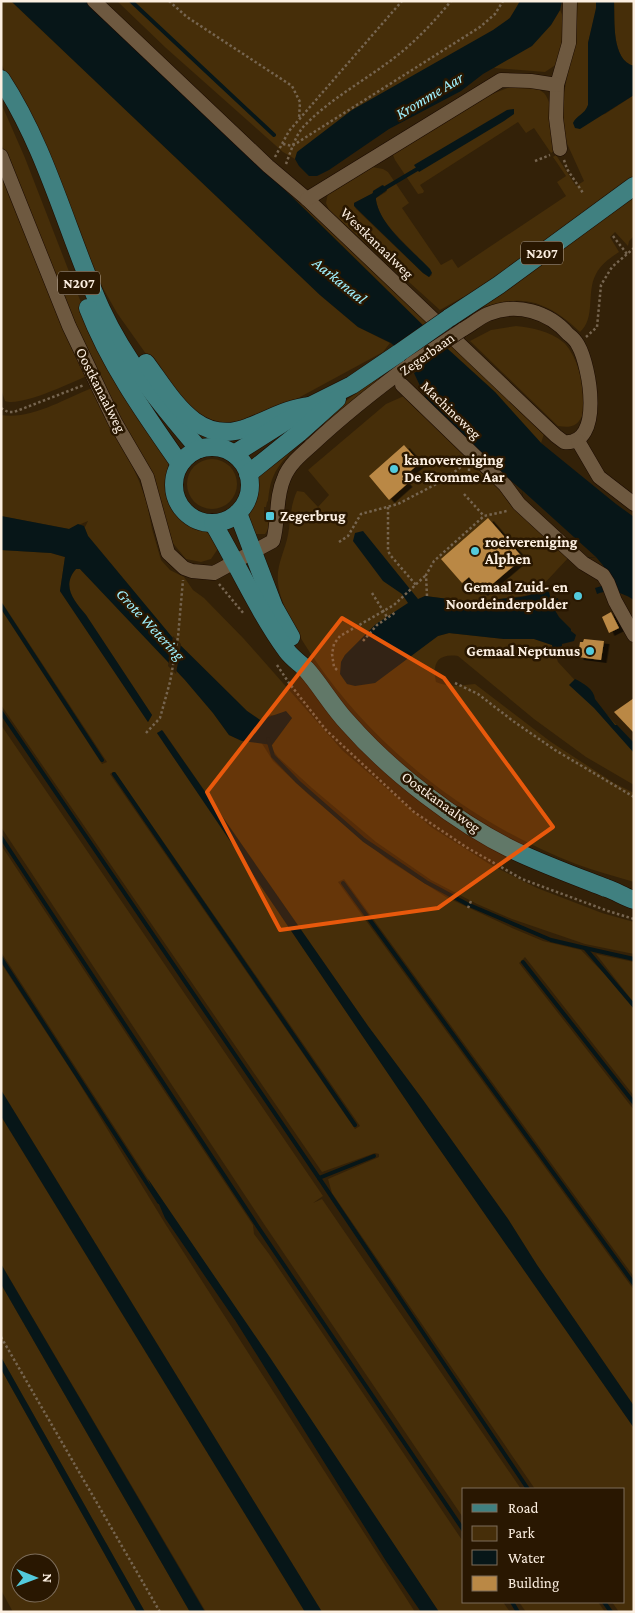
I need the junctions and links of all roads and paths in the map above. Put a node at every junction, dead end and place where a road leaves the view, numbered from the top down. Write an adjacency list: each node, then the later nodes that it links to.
1 (94, 1): 15 (street, Westkanaalweg)
2 (169, 1): 10 (path)
3 (402, 1): 10 (path)
4 (451, 1): 12 (path)
5 (503, 1): 12 (path)
6 (570, 1): 8 (street)
7 (1, 79): 23 (main road, N207)
8 (557, 85): 13 (street); 19 (street)
9 (1, 90): 36 (main road, Oostkanaalweg / N207)
10 (299, 120): 11 (path)
11 (282, 144): 12 (path); 15 (path)
12 (292, 146): 16 (path)
13 (560, 149): 18 (path)
14 (1, 156): 27 (street, Oostkanaalweg)
15 (268, 166): 16 (street, Westkanaalweg)
16 (280, 176): 19 (street, Westkanaalweg)
17 (634, 186): 24 (main road, Zegerbaan / N207)
18 (583, 193)
19 (307, 199): 32 (street, Westkanaalweg)
20 (614, 236): 22 (path)
21 (634, 248): 22 (path)
22 (627, 254): 25 (path)
23 (81, 263): 30 (main road, N207); 33 (main road, N207)
24 (456, 324): 25 (street, Zegerbaan); 26 (main road, Zegerbaan / N207, bridge)
25 (578, 344): 32 (street, Zegerbaan)
26 (405, 359): 29 (main road, Zegerbaan / N207); 46 (street, Zegerbaan)
27 (95, 381): 31 (path); 48 (street, Oostkanaalweg)
28 (402, 384): 35 (street, Machineweg)
29 (352, 385): 30 (main road, Zegerbaan / N207); 37 (main road, Zegerbaan / N207)
30 (310, 406): 34 (main road, Zegerbaan / N207)
31 (1, 408)
32 (578, 441): 39 (street)
33 (199, 449): 34 (main road); 36 (main road)
34 (234, 454): 37 (main road)
35 (475, 456): 40 (street, Machineweg); 41 (path)
36 (180, 464): 44 (main road)
37 (248, 474): 42 (main road)
38 (464, 494): 43 (path)
39 (634, 504)
40 (522, 506): 43 (path); 56 (street, Machineweg)
41 (388, 507): 45 (path); 50 (path)
42 (238, 513): 44 (main road); 46 (main road, Oostkanaalweg)
43 (484, 516): 49 (path)
44 (213, 523): 47 (main road, Oostkanaalweg)
45 (339, 542)
46 (252, 554): 47 (street); 58 (main road, Oostkanaalweg)
47 (235, 561): 48 (street); 58 (main road, Oostkanaalweg)
48 (184, 568): 61 (path)
49 (426, 575): 50 (path); 52 (path)
50 (417, 585): 53 (path)
51 (372, 593): 53 (path)
52 (427, 596)
53 (383, 611): 55 (path); 59 (path)
54 (396, 612): 57 (path)
55 (387, 617)
56 (634, 634)
57 (363, 641)
58 (306, 669): 63 (main road, Oostkanaalweg)
59 (337, 670)
60 (454, 683): 62 (path)
61 (146, 733)
62 (634, 797)
63 (609, 888): 64 (main road, Oostkanaalweg); 65 (main road, Oostkanaalweg)
64 (634, 891)
65 (634, 900)
66 (471, 901): 67 (path)
67 (468, 908)
68 (1, 1338): 69 (path)
69 (160, 1612)

